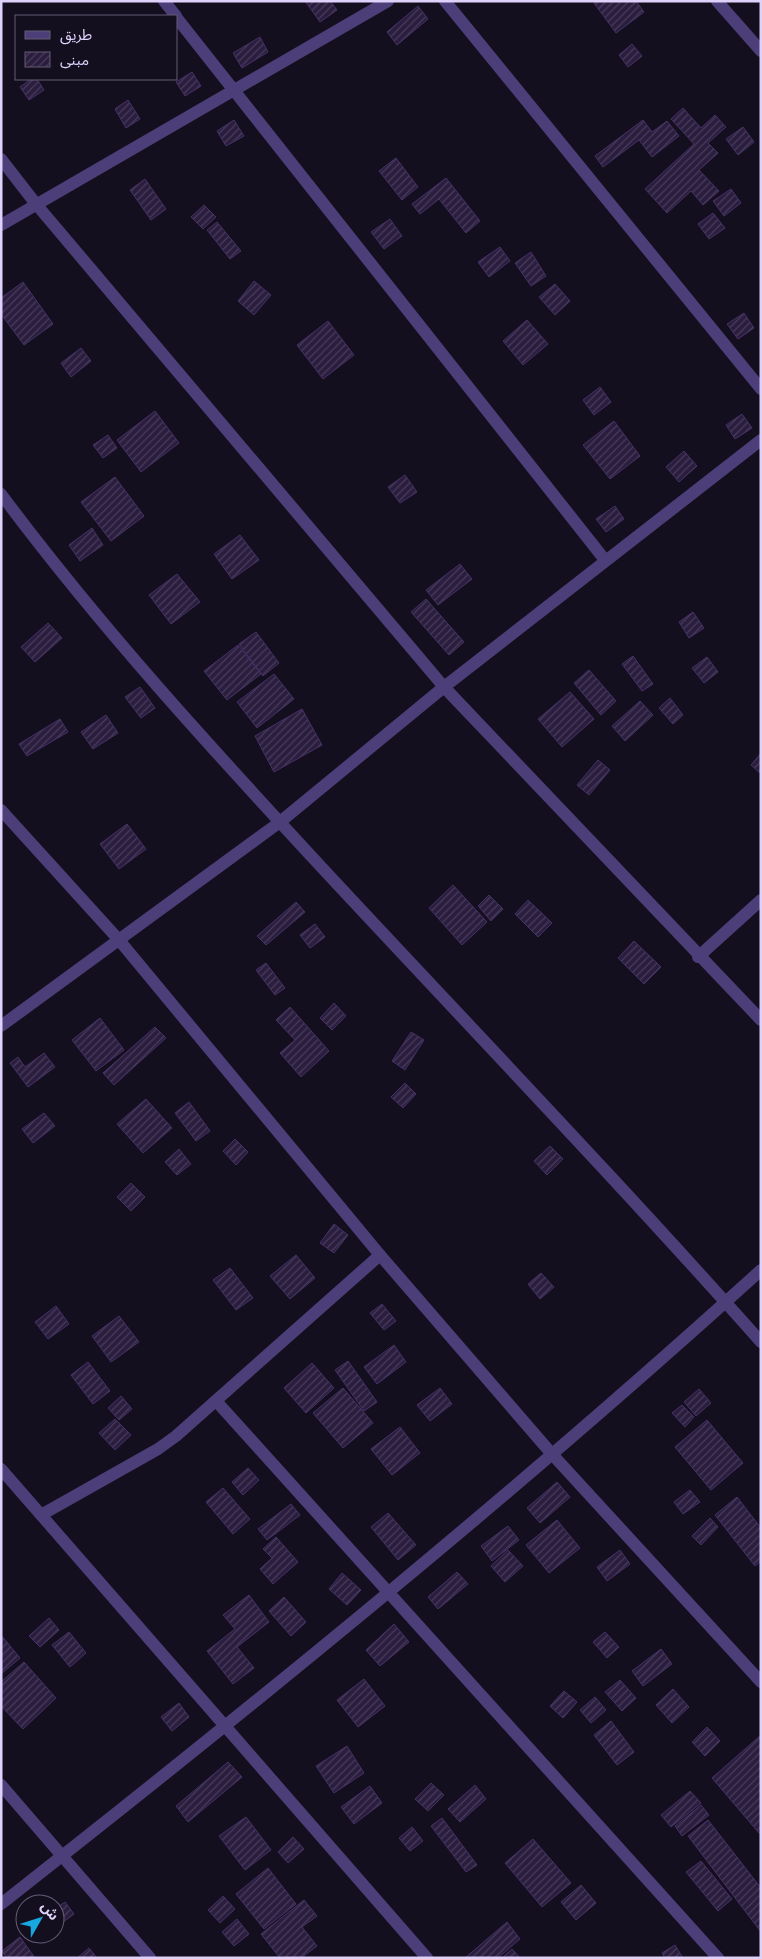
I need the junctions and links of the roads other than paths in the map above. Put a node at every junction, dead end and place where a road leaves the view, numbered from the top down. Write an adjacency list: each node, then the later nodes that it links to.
1 (164, 1): 5 (street)
2 (388, 1): 8 (street)
3 (445, 1): 12 (street)
4 (717, 1): 7 (street)
5 (174, 15)
6 (178, 20): 8 (street)
7 (761, 51)
8 (233, 92): 10 (street); 15 (street)
9 (1, 159): 10 (street)
10 (36, 204): 11 (street); 16 (street)
11 (1, 225)
12 (761, 389)
13 (761, 440): 15 (street)
14 (1, 494): 18 (street)
15 (605, 560): 16 (street)
16 (444, 687): 18 (street); 21 (street)
17 (1, 810): 20 (street)
18 (280, 822): 20 (street); 26 (street)
19 (761, 900): 21 (street)
20 (120, 940): 23 (street); 24 (street)
21 (698, 957): 22 (street)
22 (761, 1020)
23 (1, 1026)
24 (380, 1255): 28 (street); 29 (street)
25 (761, 1270): 26 (street)
26 (726, 1302): 27 (street); 29 (street)
27 (761, 1342)
28 (217, 1402): 31 (street); 32 (street)
29 (551, 1454): 32 (street); 33 (street)
30 (1, 1469): 31 (street)
31 (41, 1515): 34 (street)
32 (390, 1593): 34 (street); 40 (street)
33 (761, 1682)
34 (226, 1725): 36 (street); 39 (street)
35 (1, 1785): 36 (street)
36 (61, 1857): 37 (street); 38 (street)
37 (1, 1904)
38 (150, 1958)
39 (427, 1958)
40 (718, 1958)

